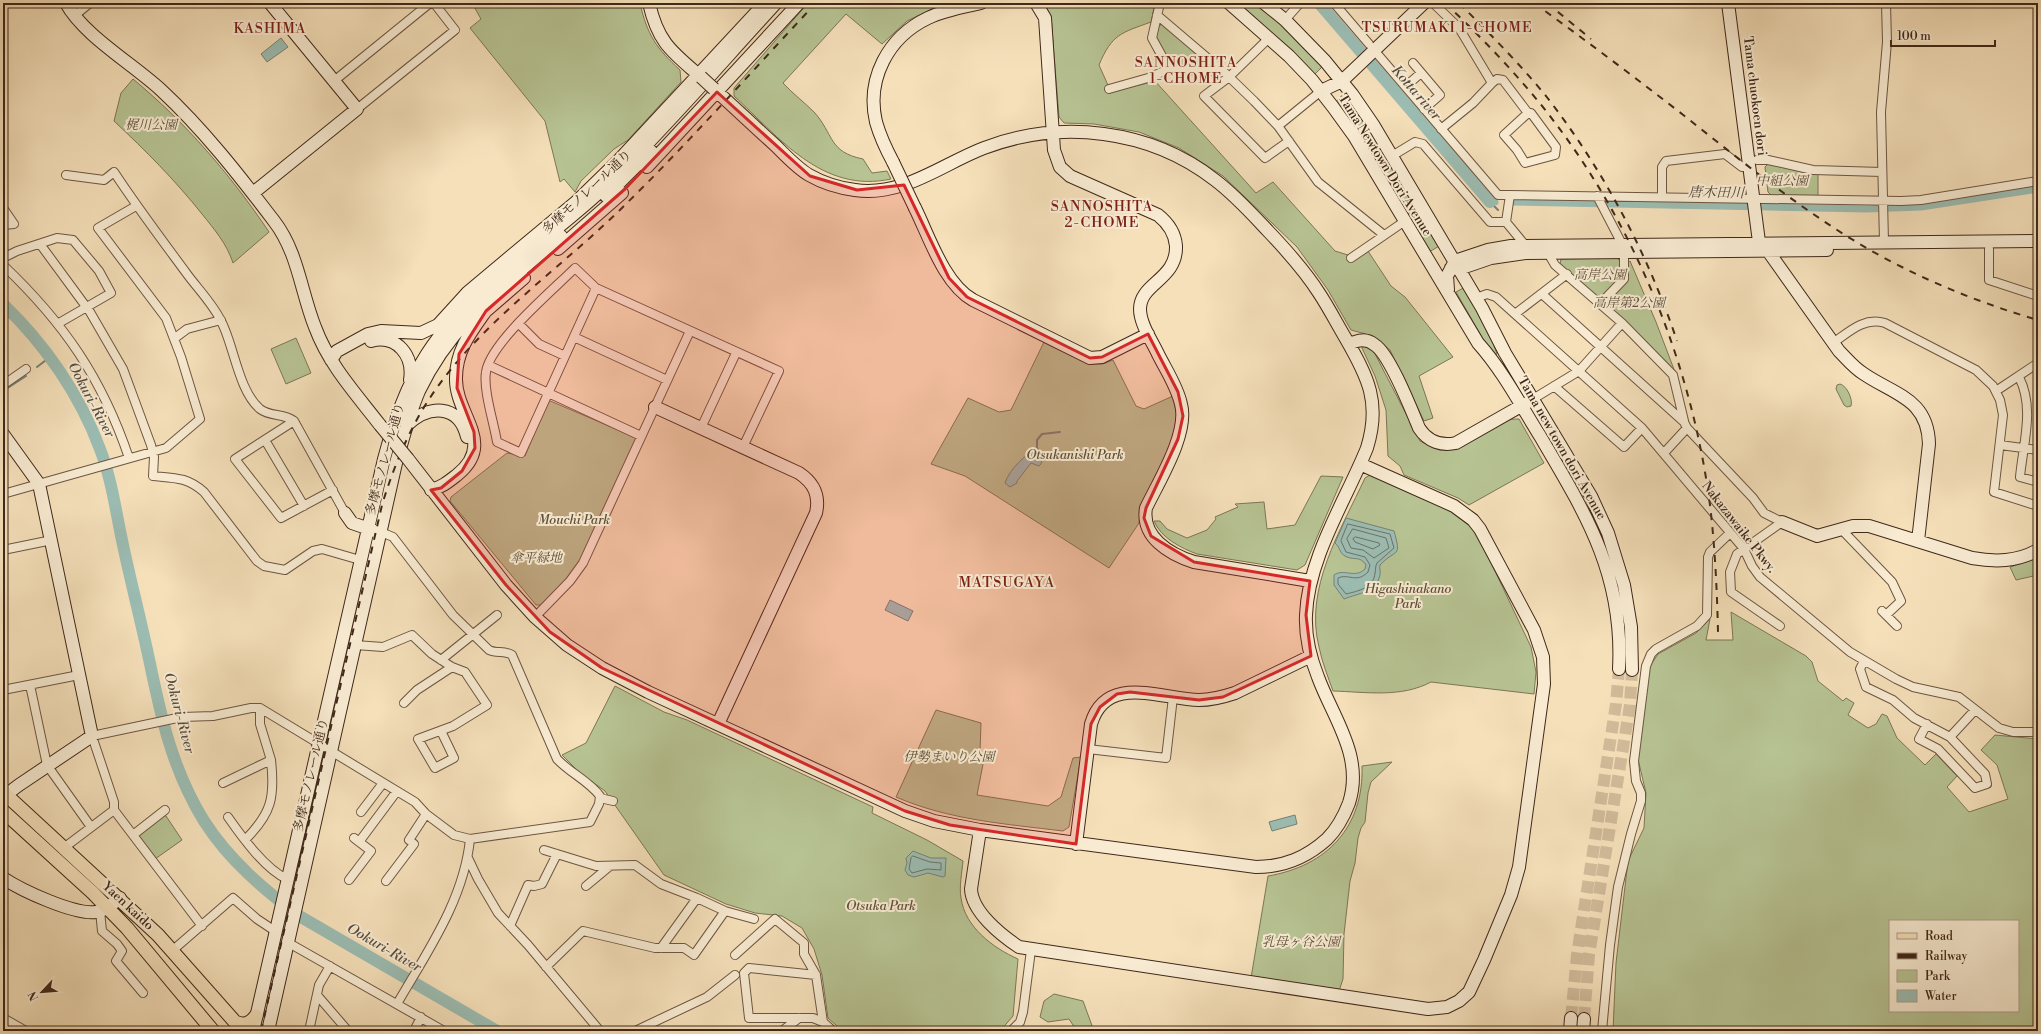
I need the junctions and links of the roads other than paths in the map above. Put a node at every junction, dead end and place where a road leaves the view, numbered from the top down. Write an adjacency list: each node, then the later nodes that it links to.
1 (66, 3): 23 (street)
2 (90, 3): 23 (street)
3 (270, 3): 33 (street)
4 (430, 3): 33 (street)
5 (434, 3): 40 (street)
6 (649, 3): 31 (street)
7 (765, 3): 31 (street)
8 (798, 3): 37 (street)
9 (981, 3): 95 (street, bridge)
10 (1036, 3): 45 (street)
11 (1160, 3): 22 (street)
12 (1229, 3): 25 (street, Tama Newtown Dori Avenue)
13 (1264, 3): 24 (street, Tama Newtown Dori Avenue)
14 (1300, 3): 24 (street)
15 (1334, 3): 26 (street)
16 (1411, 3): 26 (street)
17 (1728, 3): 39 (street, Tama chuokoen dori)
18 (1737, 3): 39 (street, Tama chuokoen dori)
19 (1886, 3): 49 (street)
20 (780, 4): 84 (street, 多摩モノレール通り); 107 (street, 多摩モノレール通り)
21 (1430, 4): 26 (street); 34 (street)
22 (1157, 15): 28 (street); 30 (street)
23 (74, 16): 52 (street)
24 (1285, 20): 32 (street, Tama Newtown Dori Avenue)
25 (1270, 37): 30 (street); 38 (street, Tama Newtown Dori Avenue)
26 (1370, 49): 32 (street); 35 (street)
27 (1413, 64): 29 (street)
28 (1169, 69): 30 (street); 36 (street)
29 (1421, 73): 35 (street); 41 (street)
30 (1227, 75): 43 (street); 46 (street)
31 (699, 76): 37 (street, bridge); 78 (street)
32 (1339, 78): 38 (street); 47 (street, Tama Newtown Dori Avenue)
33 (334, 81): 40 (street)
34 (1492, 83): 42 (street); 44 (street)
35 (1406, 86): 41 (street)
36 (1109, 88)
37 (715, 90): 45 (street); 88 (street)
38 (1321, 91): 43 (street); 60 (street, Tama Newtown Dori Avenue)
39 (1746, 104): 48 (street, Tama chuokoen dori)
40 (357, 109): 52 (street)
41 (1424, 109): 44 (street)
42 (1528, 113): 42 (street)
43 (1278, 126): 46 (street)
44 (1441, 129): 53 (street)
45 (1053, 132): 95 (street); 99 (street)
46 (1289, 141): 63 (street)
47 (1392, 156): 61 (street); 77 (street, Tama Newtown Dori Avenue)
48 (1753, 164): 49 (street); 54 (street); 56 (street, Tama chuokoen dori)
49 (1882, 172): 57 (street)
50 (66, 175): 58 (street)
51 (2038, 182): 57 (street)
52 (253, 193): 103 (street)
53 (1510, 195): 55 (street); 61 (street)
54 (1662, 197): 55 (street); 56 (street)
55 (1600, 201): 69 (street)
56 (1759, 205): 57 (street); 68 (street, Tama chuokoen dori)
57 (1883, 205): 65 (street)
58 (136, 206): 90 (street); 97 (street)
59 (3, 208): 62 (street)
60 (1405, 221): 63 (street); 75 (street, Tama Newtown Dori Avenue)
61 (1506, 222): 67 (street)
62 (3, 225)
63 (1384, 235): 74 (street)
64 (2038, 241): 65 (street)
65 (1884, 242): 68 (street)
66 (40, 244): 73 (street); 87 (street); 87 (street)
67 (1525, 245): 69 (street); 77 (street)
68 (1765, 245): 69 (street); 70 (street); 98 (street)
69 (1623, 248): 72 (street); 86 (street)
70 (1989, 249): 71 (street); 83 (street)
71 (2038, 249)
72 (1548, 253): 77 (street); 79 (street)
73 (3, 258)
74 (1351, 258)
75 (1429, 260): 77 (street); 81 (street, Tama new town dori Avenue)
76 (3, 265): 91 (street)
77 (1455, 266): 81 (street); 85 (street, Tama new town dori Avenue)
78 (493, 270): 84 (street); 103 (street)
79 (1567, 274): 82 (street); 86 (street)
80 (596, 288): 93 (street); 94 (street); 96 (street)
81 (1448, 291): 118 (street, Tama new town dori Avenue)
82 (1542, 294): 89 (street); 100 (street)
83 (2038, 296)
84 (474, 298): 113 (street, 多摩モノレール通り)
85 (1476, 298): 89 (street, Nakazawaike Pkwy.); 116 (street, Tama new town dori Avenue)
86 (1600, 304): 92 (street)
87 (86, 307): 91 (street); 132 (street)
88 (486, 311): 107 (street); 140 (street)
89 (1515, 314): 108 (street, Nakazawaike Pkwy.)
90 (221, 320): 97 (street); 119 (street)
91 (59, 323): 133 (street)
92 (1622, 323): 100 (street); 121 (street)
93 (519, 324): 102 (street); 105 (street)
94 (690, 331): 101 (street); 110 (street)
95 (1148, 334): 156 (street)
96 (574, 337): 102 (street); 110 (street)
97 (175, 338): 132 (street)
98 (1833, 343): 114 (street); 151 (street)
99 (1349, 344): 118 (street); 134 (street)
100 (1601, 346): 108 (street); 121 (street)
101 (736, 353): 122 (street); 128 (street)
102 (565, 356): 115 (street)
103 (330, 360): 113 (street); 140 (street, bridge)
104 (2038, 364): 109 (street)
105 (488, 365): 115 (street); 115 (street)
106 (26, 369): 111 (street)
107 (431, 369): 120 (street, 多摩モノレール通り)
108 (1579, 371): 112 (street); 123 (street, Nakazawaike Pkwy.)
109 (2019, 376): 114 (street); 129 (street)
110 (667, 380): 117 (street)
111 (3, 385)
112 (1554, 386): 116 (street); 123 (street)
113 (409, 387): 146 (street, 多摩モノレール通り)
114 (1996, 391): 127 (street)
115 (548, 393): 125 (street)
116 (1533, 399): 118 (street); 135 (street, Tama new town dori Avenue)
117 (655, 406): 122 (street); 125 (street)
118 (1521, 406): 136 (street, Tama new town dori Avenue)
119 (294, 421): 126 (street); 139 (street)
120 (407, 425): 140 (street); 148 (street, 多摩モノレール通り)
121 (1685, 425): 131 (street); 145 (street)
122 (701, 428): 128 (street)
123 (1642, 428): 131 (street, Nakazawaike Pkwy.)
124 (3, 434): 138 (street)
125 (642, 436): 158 (street)
126 (264, 440): 142 (street); 142 (street)
127 (2000, 445): 129 (street); 143 (street)
128 (743, 447): 176 (street)
129 (2023, 448): 130 (street); 137 (street)
130 (2038, 450)
131 (1664, 452): 149 (street, Nakazawaike Pkwy.)
132 (152, 453): 133 (street); 155 (street)
133 (126, 459): 138 (street)
134 (1360, 464): 156 (street); 226 (street)
135 (1579, 475): 136 (street); 168 (street, Tama new town dori Avenue)
136 (1568, 482): 167 (street, Tama new town dori Avenue)
137 (2038, 482)
138 (39, 484): 141 (street); 150 (street)
139 (332, 490): 142 (street); 144 (street)
140 (431, 490): 158 (street)
141 (3, 494)
142 (304, 506)
143 (2038, 506)
144 (344, 513): 146 (street)
145 (1782, 522): 147 (street); 153 (street)
146 (368, 528): 148 (street); 155 (street, 多摩モノレール通り)
147 (1842, 530): 151 (street); 160 (street)
148 (381, 532): 161 (street); 162 (street, 多摩モノレール通り)
149 (1730, 534): 153 (street, Nakazawaike Pkwy.); 257 (street)
150 (52, 540): 152 (street); 169 (street)
151 (1918, 542): 154 (street)
152 (3, 550)
153 (1744, 550): 159 (street); 165 (street, Nakazawaike Pkwy.)
154 (2038, 550)
155 (360, 560): 182 (street, 多摩モノレール通り)
156 (1310, 581): 163 (street)
157 (497, 614): 161 (street)
158 (535, 617): 176 (street)
159 (1780, 626)
160 (1897, 626)
161 (473, 635): 164 (street); 191 (street)
162 (355, 645): 164 (street); 184 (street, 多摩モノレール通り)
163 (1311, 656): 172 (street); 204 (street)
164 (441, 660): 166 (street)
165 (1864, 661): 175 (street, Nakazawaike Pkwy.); 177 (street)
166 (452, 667): 173 (street); 178 (street)
167 (1618, 669)
168 (1632, 670)
169 (79, 675): 170 (street); 180 (street)
170 (30, 685): 171 (street); 186 (street)
171 (3, 690)
172 (1173, 697): 183 (street); 183 (street)
173 (404, 703)
174 (260, 708): 180 (street); 182 (street); 185 (street)
175 (1975, 710): 179 (street, Nakazawaike Pkwy.); 181 (street)
176 (718, 724): 200 (street)
177 (1926, 724): 181 (street); 181 (street)
178 (441, 731): 178 (street)
179 (2038, 732)
180 (92, 736): 186 (street); 193 (street)
181 (1950, 738)
182 (318, 743): 184 (street); 211 (street, 多摩モノレール通り)
183 (1088, 749): 204 (street)
184 (331, 751): 188 (street); 223 (street, 多摩モノレール通り)
185 (271, 760): 187 (street); 203 (street)
186 (47, 766): 190 (street); 199 (street)
187 (223, 783)
188 (383, 783): 189 (street); 196 (street)
189 (397, 791): 197 (street); 212 (street)
190 (4, 795): 205 (main road, Yaen kaido)
191 (600, 798): 192 (street); 202 (street)
192 (613, 801)
193 (114, 810): 199 (street); 201 (street)
194 (166, 810): 201 (street)
195 (3, 811): 217 (main road, Yaen kaido)
196 (361, 812)
197 (426, 814): 202 (street); 213 (street)
198 (228, 818): 203 (street)
199 (91, 827): 205 (street)
200 (980, 830): 204 (street); 226 (street)
201 (133, 835): 220 (street)
202 (470, 839): 208 (street)
203 (246, 840): 211 (street)
204 (1076, 844)
205 (65, 847): 215 (main road, Yaen kaido)
206 (544, 850): 207 (street)
207 (557, 854): 209 (street); 221 (street)
208 (468, 858): 221 (street); 234 (street)
209 (610, 866): 214 (street); 216 (street)
210 (3, 878): 217 (street)
211 (287, 880): 222 (street, 多摩モノレール通り)
212 (349, 880)
213 (386, 881)
214 (586, 886)
215 (120, 898): 217 (street); 225 (main road, Yaen kaido)
216 (697, 898): 218 (street); 224 (street)
217 (104, 909): 232 (street); 243 (main road, Yaen kaido)
218 (725, 911): 219 (street); 224 (street)
219 (754, 919)
220 (202, 926): 222 (street); 225 (street)
221 (510, 926): 229 (street)
222 (276, 928): 236 (street)
223 (288, 938): 228 (street); 246 (street)
224 (661, 948): 229 (street)
225 (173, 950): 235 (main road, Yaen kaido)
226 (1031, 950): 255 (street)
227 (736, 955): 231 (street)
228 (330, 966): 233 (street); 234 (street)
229 (546, 967): 251 (street)
230 (735, 975): 252 (street)
231 (816, 975): 239 (street); 241 (street)
232 (143, 993)
233 (317, 995): 247 (street); 248 (street)
234 (397, 1004): 237 (street)
235 (226, 1012): 242 (main road, Yaen kaido); 243 (main road)
236 (256, 1016): 242 (main road); 245 (street)
237 (421, 1017): 249 (street); 250 (street)
238 (3, 1018): 244 (street)
239 (799, 1018): 241 (street); 253 (street)
240 (1571, 1018): 256 (street)
241 (823, 1022): 254 (street)
242 (239, 1026)
243 (212, 1030)
244 (26, 1031)
245 (253, 1031)
246 (268, 1031)
247 (309, 1031)
248 (348, 1031)
249 (414, 1031)
250 (444, 1031)
251 (600, 1031)
252 (635, 1031)
253 (782, 1031)
254 (833, 1031)
255 (1011, 1031)
256 (1570, 1031)
257 (1602, 1031)

